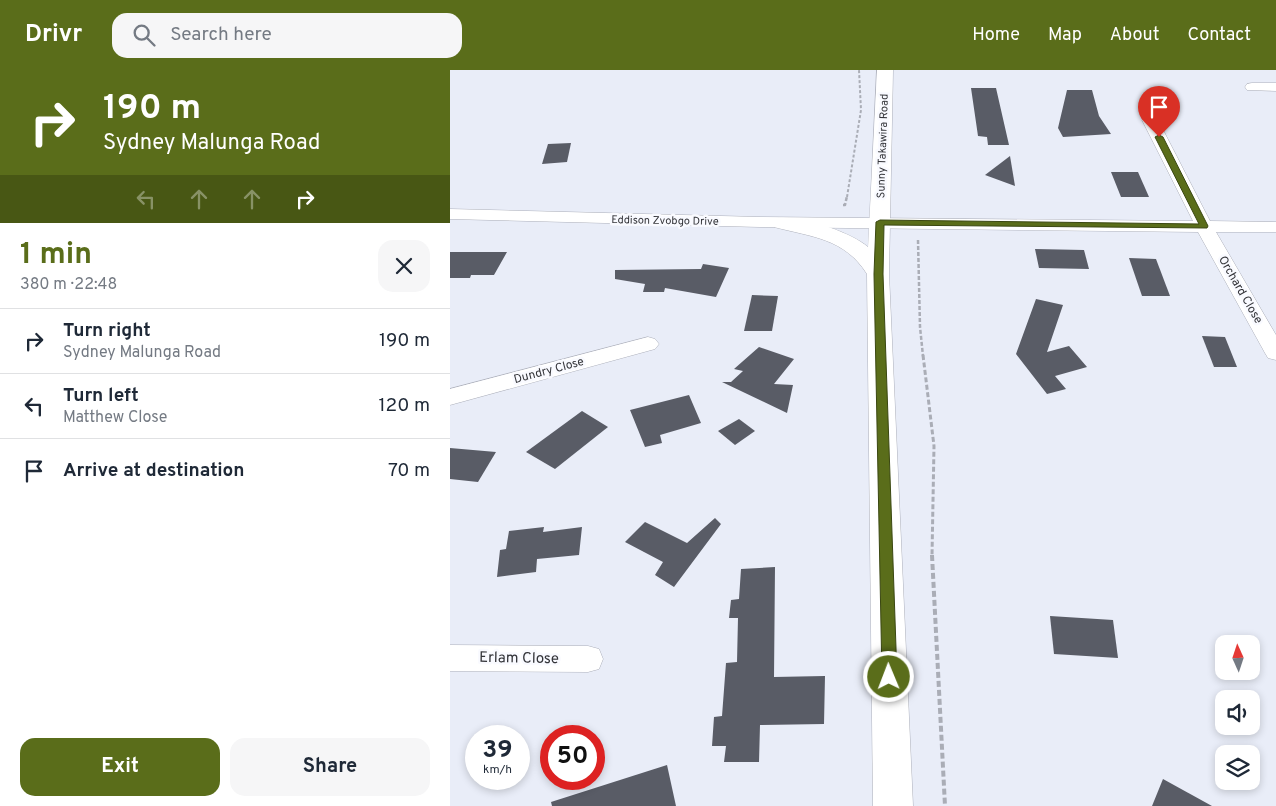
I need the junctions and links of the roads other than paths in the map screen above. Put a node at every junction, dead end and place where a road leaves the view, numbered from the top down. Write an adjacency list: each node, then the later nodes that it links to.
1 (885, 70): 6 (main road, Sunny Takawira Road)
2 (1252, 87): 3 (street)
3 (1276, 87)
4 (1150, 120): 8 (street, Orchard Close)
5 (450, 214): 7 (street, Eddison Zvobgo Drive)
6 (880, 222): 7 (street, Eddison Zvobgo Drive); 8 (street, Eddison Zvobgo Drive); 10 (main road, Sunny Takawira Road)
7 (781, 223): 10 (main road)
8 (1204, 226): 9 (street, Eddison Zvobgo Drive); 12 (street, Orchard Close)
9 (1276, 227)
10 (878, 274): 16 (main road, Sunny Takawira Road)
11 (648, 344): 13 (street, Dundry Close)
12 (1276, 353)
13 (450, 397)
14 (450, 658): 15 (street, Erlam Close)
15 (588, 660)
16 (893, 806)

